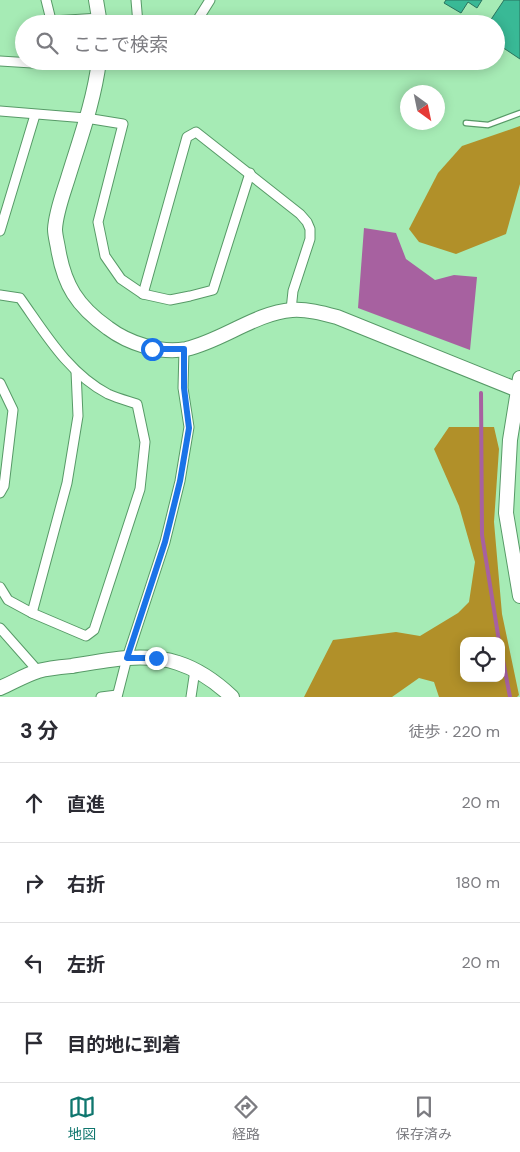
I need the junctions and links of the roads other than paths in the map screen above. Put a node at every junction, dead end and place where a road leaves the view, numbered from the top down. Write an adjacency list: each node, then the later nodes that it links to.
1 (46, 0): 5 (street)
2 (96, 0): 6 (street)
3 (136, 0): 7 (street)
4 (210, 0): 8 (street)
5 (50, 15)
6 (99, 15)
7 (137, 15)
8 (201, 15)
9 (0, 61): 10 (street)
10 (15, 62)
11 (98, 70): 15 (street)
12 (0, 111): 14 (street)
13 (520, 113): 16 (lane)
14 (35, 115): 15 (street); 18 (street)
15 (86, 118): 19 (street); 22 (street)
16 (466, 123)
17 (250, 173): 19 (street); 19 (street); 21 (street)
18 (0, 232)
19 (143, 294)
20 (0, 295): 23 (street)
21 (291, 310): 22 (street); 25 (street)
22 (184, 349): 31 (street)
23 (76, 371): 29 (street); 29 (street)
24 (0, 383): 26 (street)
25 (519, 386): 28 (street)
26 (0, 493)
27 (0, 587): 29 (street)
28 (520, 589)
29 (32, 613)
30 (0, 628): 33 (street)
31 (127, 658): 32 (street); 33 (street); 35 (street)
32 (195, 670): 37 (street); 38 (street)
33 (38, 671): 34 (street)
34 (0, 688)
35 (117, 696): 36 (street)
36 (101, 697)
37 (191, 697)
38 (232, 697)

